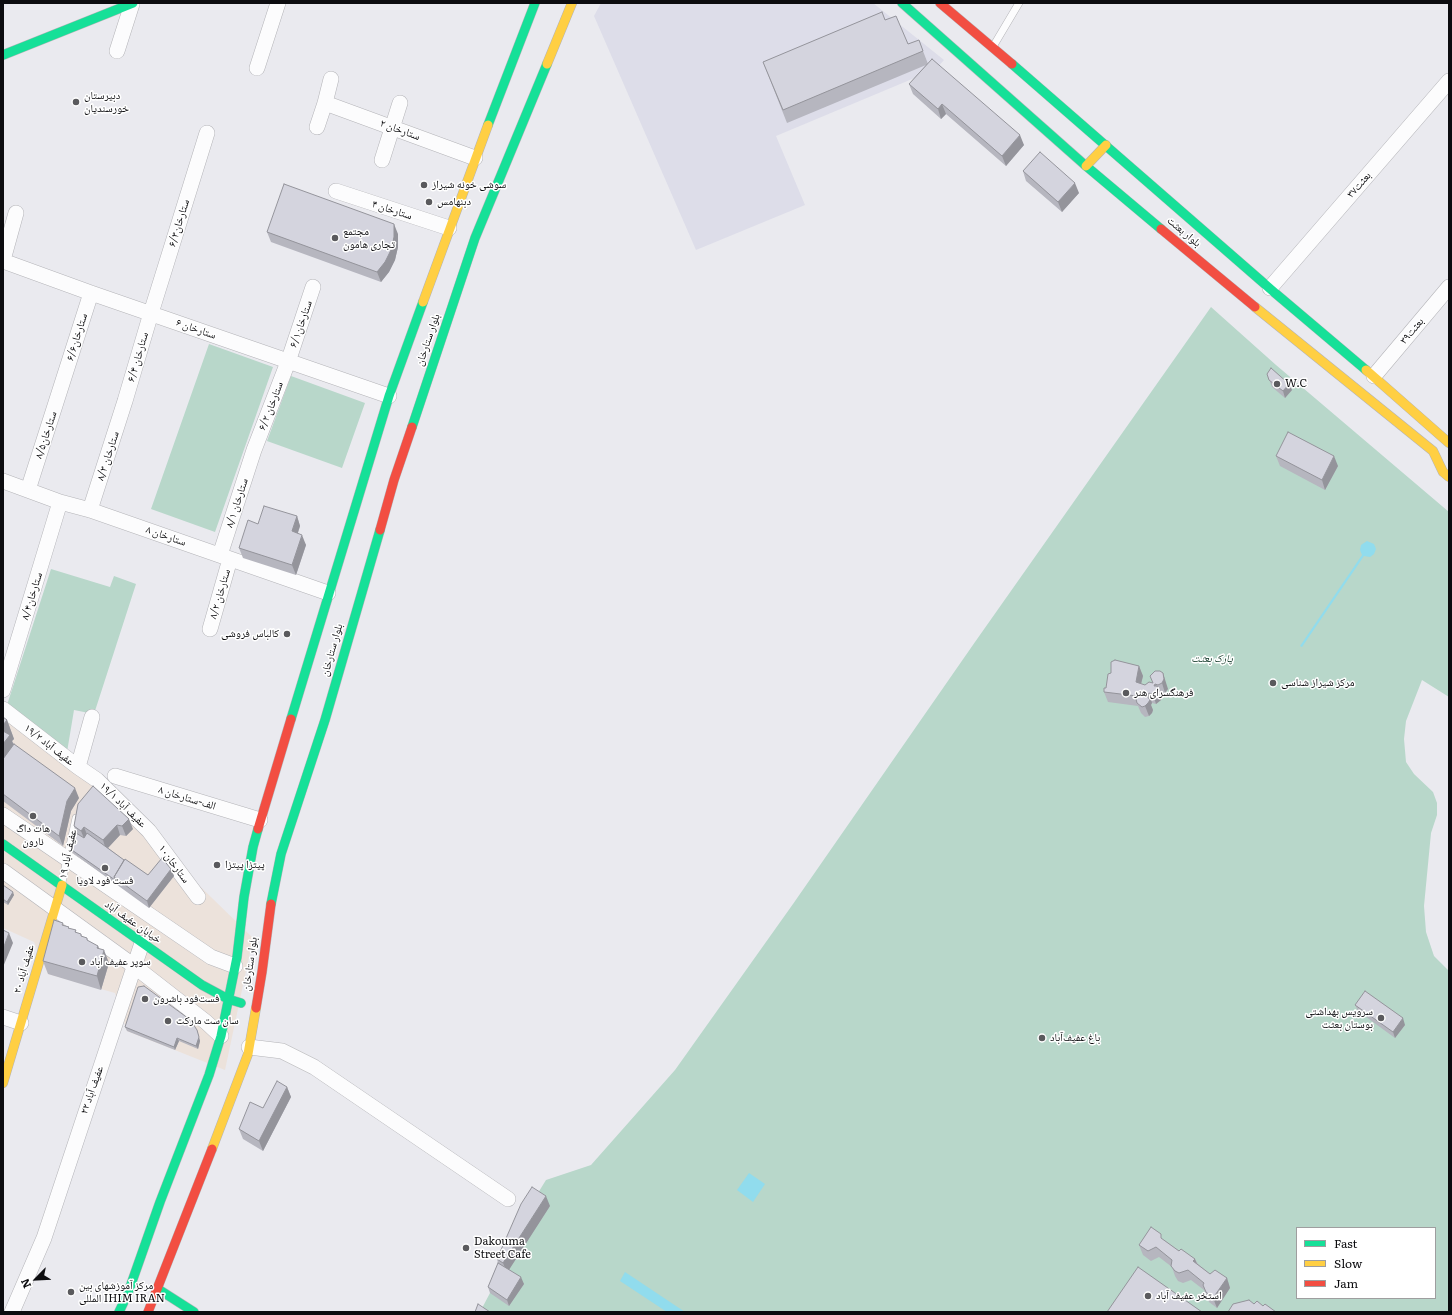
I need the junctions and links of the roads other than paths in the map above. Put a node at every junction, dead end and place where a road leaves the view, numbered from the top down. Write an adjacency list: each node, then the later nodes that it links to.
1 (132, 3): 9 (street); 10 (main road)
2 (278, 3): 11 (street)
3 (535, 3): 20 (main road, بلوار ستارخان)
4 (572, 3): 67 (main road, بلوار ستارخان)
5 (902, 3): 22 (main road, بلوار بعثت)
6 (940, 3): 8 (main road, بلوار بعثت)
7 (1019, 3): 8 (lane)
8 (993, 47): 19 (main road, بلوار بعثت)
9 (117, 51)
10 (3, 55)
11 (257, 68)
12 (331, 79): 14 (street)
13 (1449, 81): 29 (street, بعثت۳۷)
14 (325, 103): 16 (street); 17 (street, ۲ ستارخان)
15 (400, 103): 17 (street)
16 (317, 127)
17 (392, 128): 20 (street, ۲ ستارخان); 21 (street)
18 (207, 133): 31 (street, ستارخان۶/۳)
19 (1106, 145): 22 (main road); 29 (main road, بلوار بعثت)
20 (475, 158): 25 (main road, بلوار ستارخان)
21 (382, 160)
22 (1086, 166): 39 (main road, بلوار بعثت)
23 (336, 191): 25 (street, ۴ ستارخان)
24 (16, 213): 26 (street)
25 (449, 228): 35 (main road, بلوار ستارخان)
26 (3, 261): 30 (street, ستارخان ۶)
27 (313, 286): 32 (street, ستارخان۶/۱)
28 (1449, 287): 33 (street, بعثت۳۹)
29 (1270, 288): 33 (main road, بلوار بعثت)
30 (91, 293): 31 (street, ستارخان ۶); 34 (street, ستارخان۶/۶)
31 (151, 313): 32 (street, ستارخان ۶); 36 (street, ستارخان ۶/۴)
32 (288, 362): 35 (street, ستارخان ۶); 38 (street, ستارخان ۶/۲)
33 (1374, 376): 37 (main road, بلوار بعثت)
34 (63, 380): 41 (street, ستارخان۸/۵)
35 (389, 396): 45 (main road, بلوار ستارخان)
36 (125, 401): 43 (street, ستارخان ۸/۳)
37 (1449, 443)
38 (254, 450): 44 (street, ستارخان ۸/۱)
39 (1449, 477)
40 (3, 481): 41 (street, ستارخان ۸)
41 (28, 490): 42 (street, ستارخان ۸)
42 (60, 502): 43 (street, ستارخان ۸); 47 (street, ستارخان۸/۴)
43 (90, 510): 44 (street, ستارخان ۸)
44 (225, 557): 45 (street, ستارخان ۸); 46 (street, ستارخان ۸/۲)
45 (328, 594): 55 (main road, بلوار ستارخان)
46 (210, 629)
47 (3, 690)
48 (3, 709): 50 (street, عفیف آباد ۱۹/۲)
49 (92, 717): 50 (street)
50 (78, 767): 52 (street, عفیف آباد ۱۹/۲)
51 (115, 776): 55 (street, ۸ الف-ستارخان)
52 (95, 783): 56 (street, عفیف آباد ۱۹/۱)
53 (77, 813): 58 (lane, عفیف آباد ۱۹)
54 (3, 815): 58 (street)
55 (260, 820): 65 (main road, بلوار ستارخان)
56 (149, 831): 61 (street, ستارخان۱۰)
57 (3, 844): 60 (main road, خیابان عفیف آباد)
58 (67, 859): 60 (lane, عفیف آباد ۱۹); 65 (street)
59 (3, 871): 62 (street)
60 (62, 885): 62 (main road, عفیف آباد ۲۰); 63 (main road, خیابان عفیف آباد)
61 (198, 897)
62 (54, 908): 64 (street); 69 (main road, عفیف آباد ۲۰)
63 (142, 943): 64 (street, عفیف آباد ۲۲); 66 (main road, خیابان عفیف آباد)
64 (134, 966): 70 (street); 75 (street, عفیف آباد ۲۲)
65 (235, 966): 66 (main road, بلوار ستارخان)
66 (228, 999): 67 (main road, خیابان عفیف آباد); 70 (main road, بلوار ستارخان)
67 (256, 1007): 71 (main road, بلوار ستارخان)
68 (3, 1017): 69 (street)
69 (21, 1023): 72 (main road, عفیف آباد ۲۰)
70 (221, 1036): 76 (main road, بلوار ستارخان)
71 (249, 1047): 73 (street); 74 (main road, بلوار ستارخان)
72 (3, 1083)
73 (508, 1199)
74 (158, 1289): 77 (main road, بلوار ستارخان); 78 (main road)
75 (12, 1312)
76 (119, 1312)
77 (148, 1312)
78 (194, 1312)

